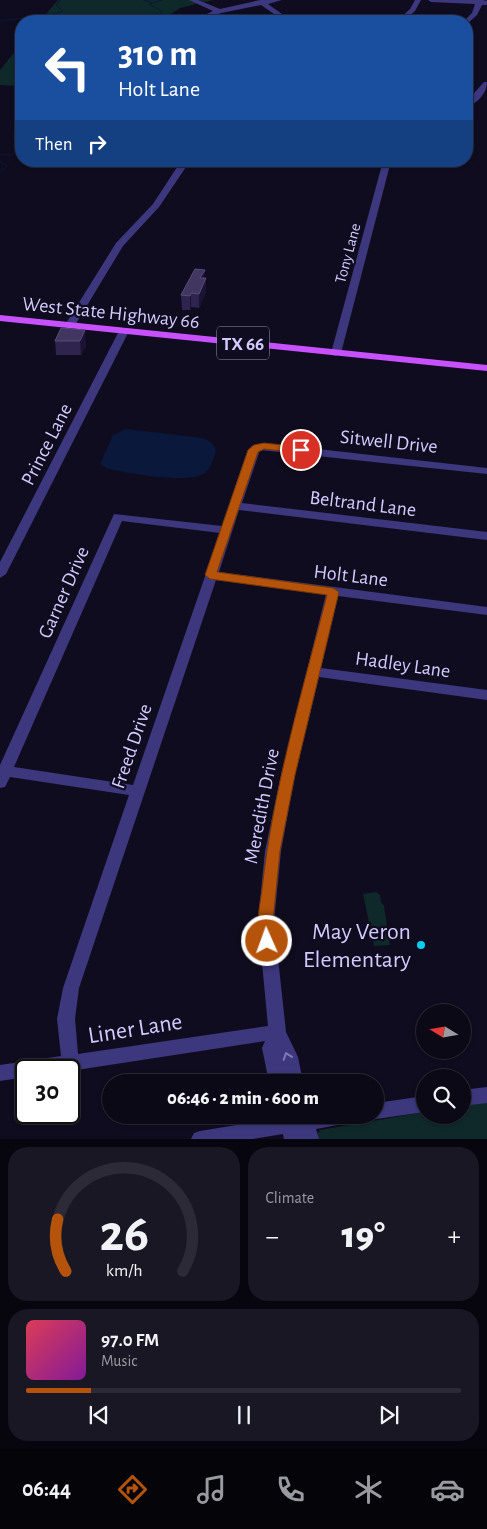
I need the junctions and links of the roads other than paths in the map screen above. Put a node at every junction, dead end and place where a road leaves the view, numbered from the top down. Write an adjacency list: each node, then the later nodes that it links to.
1 (192, 0): 7 (street)
2 (279, 0): 5 (street)
3 (418, 0): 10 (street)
4 (431, 0): 6 (street)
5 (260, 2): 7 (street); 9 (street)
6 (482, 2): 11 (street)
7 (219, 11): 8 (street)
8 (210, 15)
9 (280, 15)
10 (407, 15)
11 (473, 16)
12 (486, 87): 13 (street)
13 (473, 101)
14 (181, 167): 17 (street)
15 (385, 167): 19 (street, Tony Lane)
16 (0, 318): 17 (main road, West State Highway 66 / TX 66)
17 (70, 325): 18 (main road, West State Highway 66 / TX 66)
18 (124, 331): 19 (main road, West State Highway 66 / TX 66); 26 (street, Prince Lane)
19 (336, 353): 20 (main road, West State Highway 66 / TX 66)
20 (487, 368)
21 (258, 447): 22 (street, Sitwell Drive); 23 (street, Freed Drive)
22 (487, 471)
23 (234, 506): 24 (street, Freed Drive); 25 (street, Beltrand Lane)
24 (226, 530): 27 (street, Freed Drive); 32 (street, Garner Drive)
25 (487, 536)
26 (0, 574)
27 (210, 575): 28 (street, Holt Lane); 33 (street, Freed Drive)
28 (333, 592): 29 (street, Holt Lane); 30 (street, Meredith Drive)
29 (487, 611)
30 (313, 672): 31 (street, Hadley Lane); 34 (street, Meredith Drive)
31 (487, 695)
32 (2, 774): 33 (street)
33 (137, 791): 35 (street, Freed Drive)
34 (277, 1032): 36 (street, Liner Lane); 39 (street, Meredith Drive); 40 (street, Meredith Drive, one-way to 34)
35 (70, 1059)
36 (80, 1061)
37 (15, 1072): 38 (street, Liner Lane)
38 (0, 1074)
39 (276, 1074)
40 (292, 1074)
41 (487, 1095): 42 (street)
42 (471, 1097)
43 (416, 1105): 44 (street)
44 (384, 1111)
45 (297, 1126): 46 (street)
46 (200, 1139)

